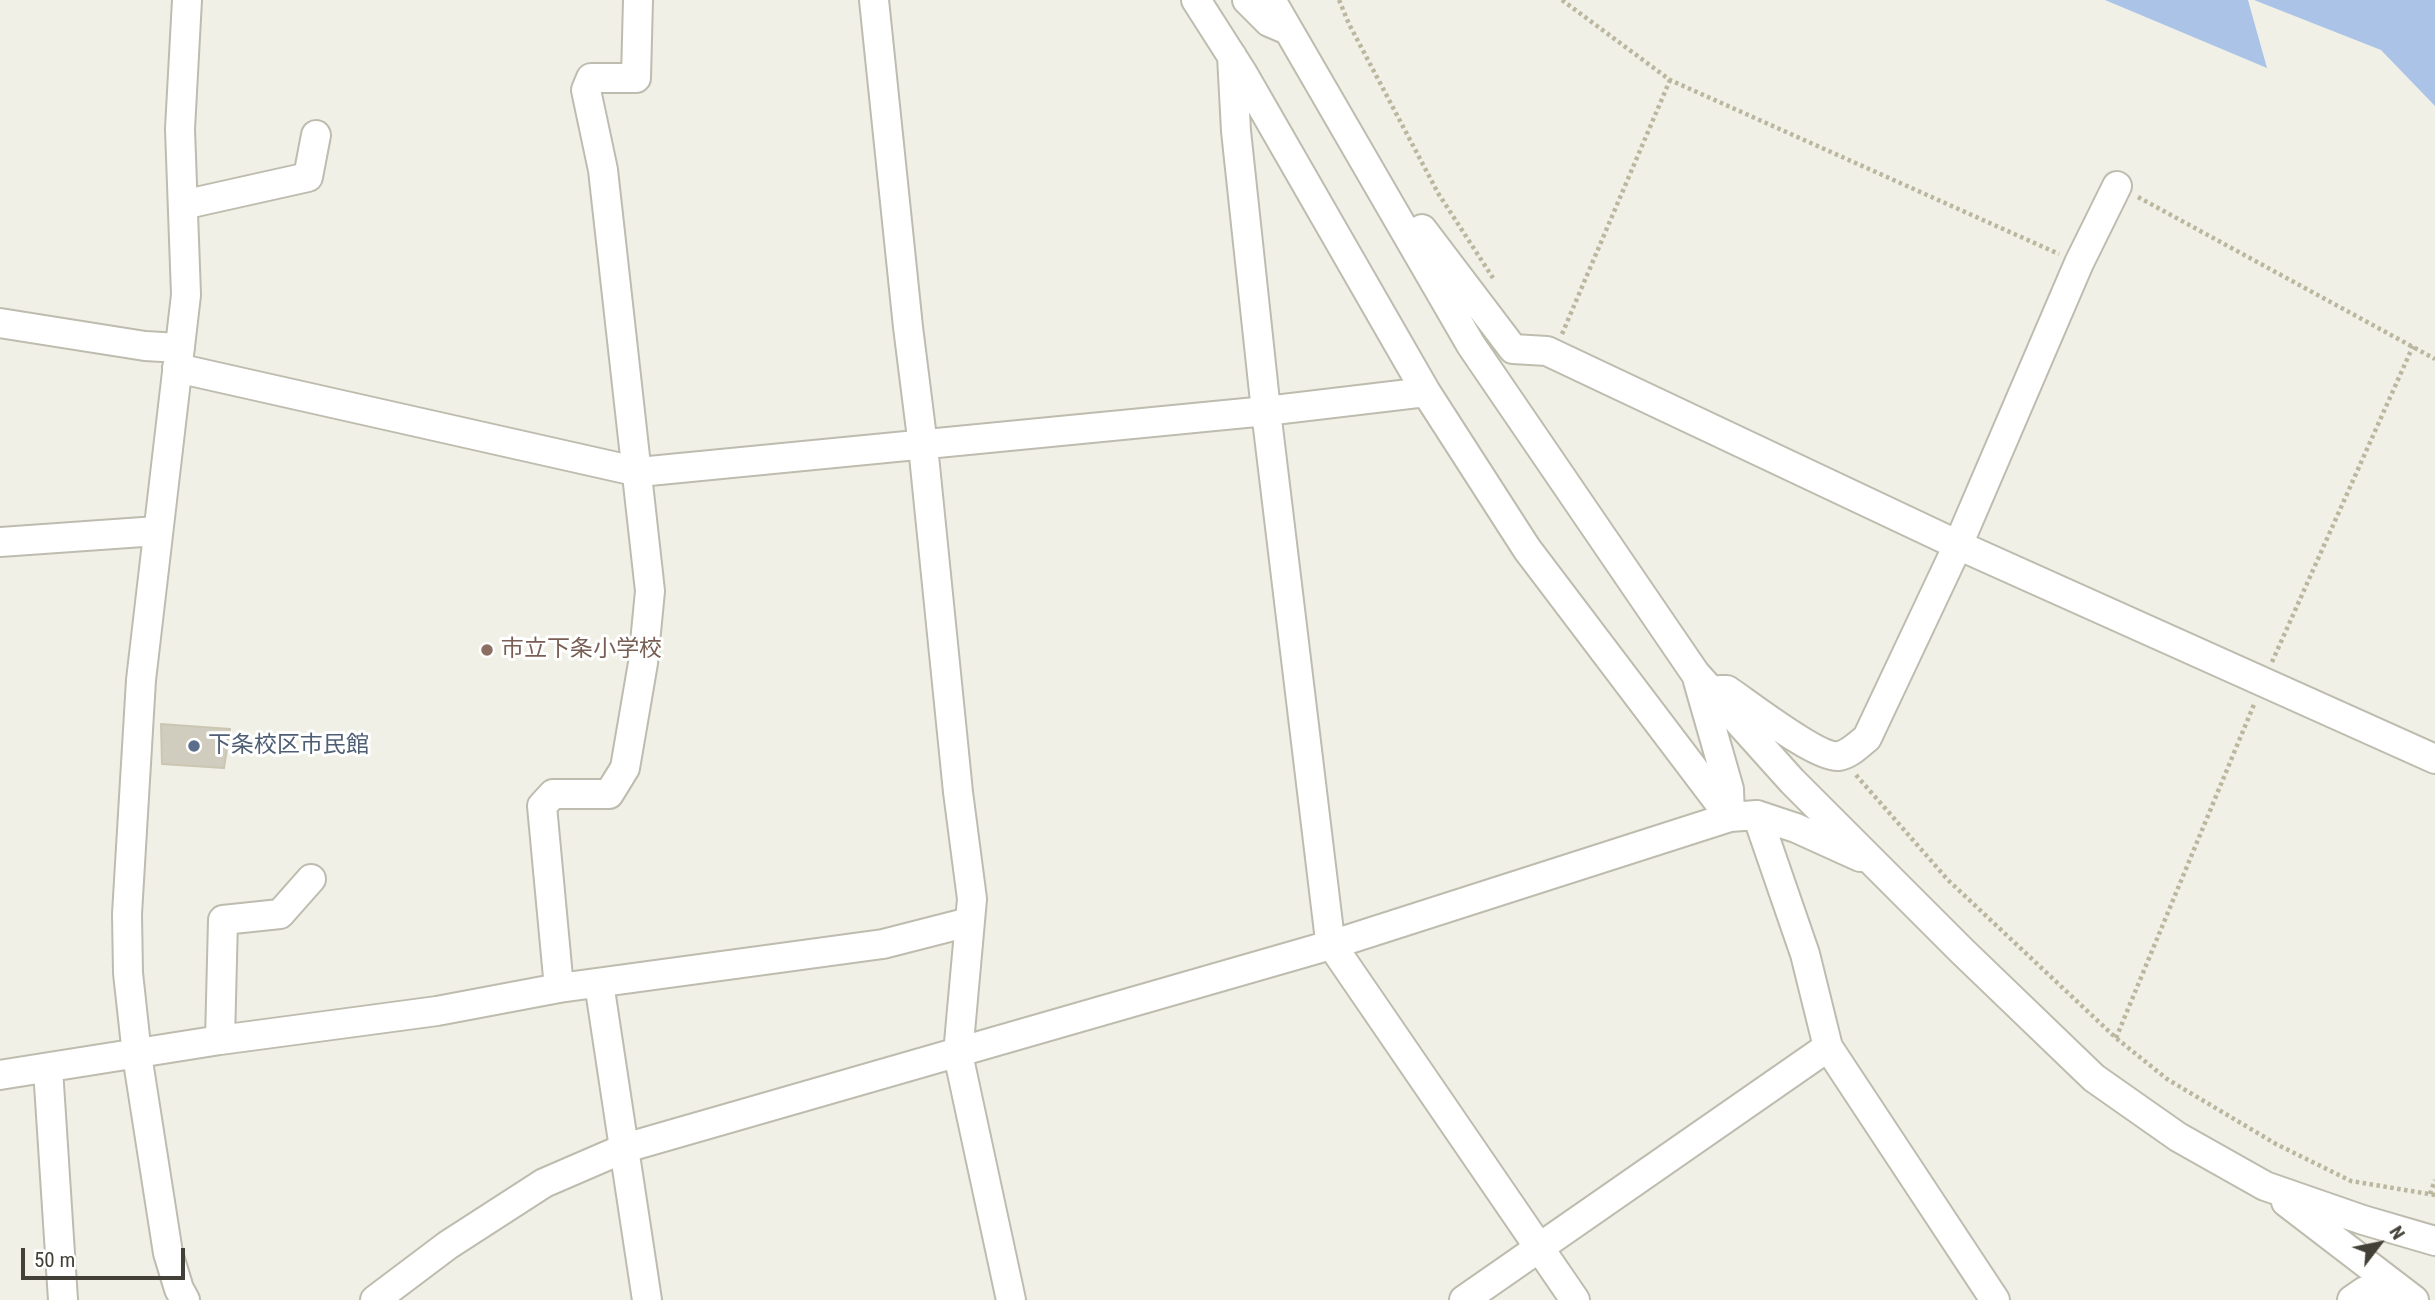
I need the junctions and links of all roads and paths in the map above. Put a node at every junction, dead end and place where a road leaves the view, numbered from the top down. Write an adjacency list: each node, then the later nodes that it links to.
1 (187, 0): 15 (street)
2 (638, 0): 25 (street)
3 (874, 0): 24 (street)
4 (1196, 0): 10 (street)
5 (1247, 0): 9 (street)
6 (1271, 0): 9 (street)
7 (1339, 0): 17 (path)
8 (1562, 0): 11 (path)
9 (1289, 30): 14 (street)
10 (1232, 57): 22 (street); 23 (street)
11 (1670, 80): 16 (path); 19 (path)
12 (316, 135): 15 (street)
13 (2117, 186): 16 (street); 21 (path)
14 (1381, 188): 19 (street); 29 (street)
15 (183, 203): 20 (street)
16 (2079, 262): 28 (street)
17 (1496, 282)
18 (0, 323): 20 (street)
19 (1547, 351): 28 (street)
20 (178, 358): 25 (street); 26 (street)
21 (2435, 359)
22 (1426, 392): 23 (street); 32 (street)
23 (1266, 411): 24 (street); 36 (street)
24 (923, 446): 25 (street); 35 (street)
25 (639, 472): 38 (street)
26 (157, 531): 27 (street); 42 (street)
27 (0, 542)
28 (1958, 545): 30 (street); 31 (street)
29 (1703, 681): 30 (street); 32 (street); 33 (street)
30 (1840, 756): 48 (path)
31 (2435, 759)
32 (1744, 816): 33 (street); 36 (street); 40 (street)
33 (1876, 864): 47 (street)
34 (311, 879): 39 (street)
35 (969, 922): 37 (street); 41 (street)
36 (1334, 944): 41 (street); 50 (street)
37 (599, 983): 38 (street); 45 (street)
38 (559, 988): 39 (street)
39 (220, 1040): 42 (street)
40 (1828, 1047): 50 (street); 58 (street)
41 (958, 1054): 45 (street); 55 (street)
42 (137, 1055): 43 (street); 52 (street)
43 (48, 1069): 44 (street); 51 (street)
44 (0, 1075)
45 (625, 1148): 53 (street); 54 (street)
46 (2435, 1180): 48 (path)
47 (2265, 1186): 49 (street); 61 (street)
48 (2432, 1194)
49 (2435, 1241)
50 (1540, 1248): 56 (street); 57 (street)
51 (63, 1300)
52 (185, 1300)
53 (375, 1300)
54 (647, 1300)
55 (1011, 1300)
56 (1464, 1300)
57 (1575, 1300)
58 (1995, 1300)
59 (2352, 1300): 60 (street)
60 (2389, 1300)
61 (2414, 1300)

